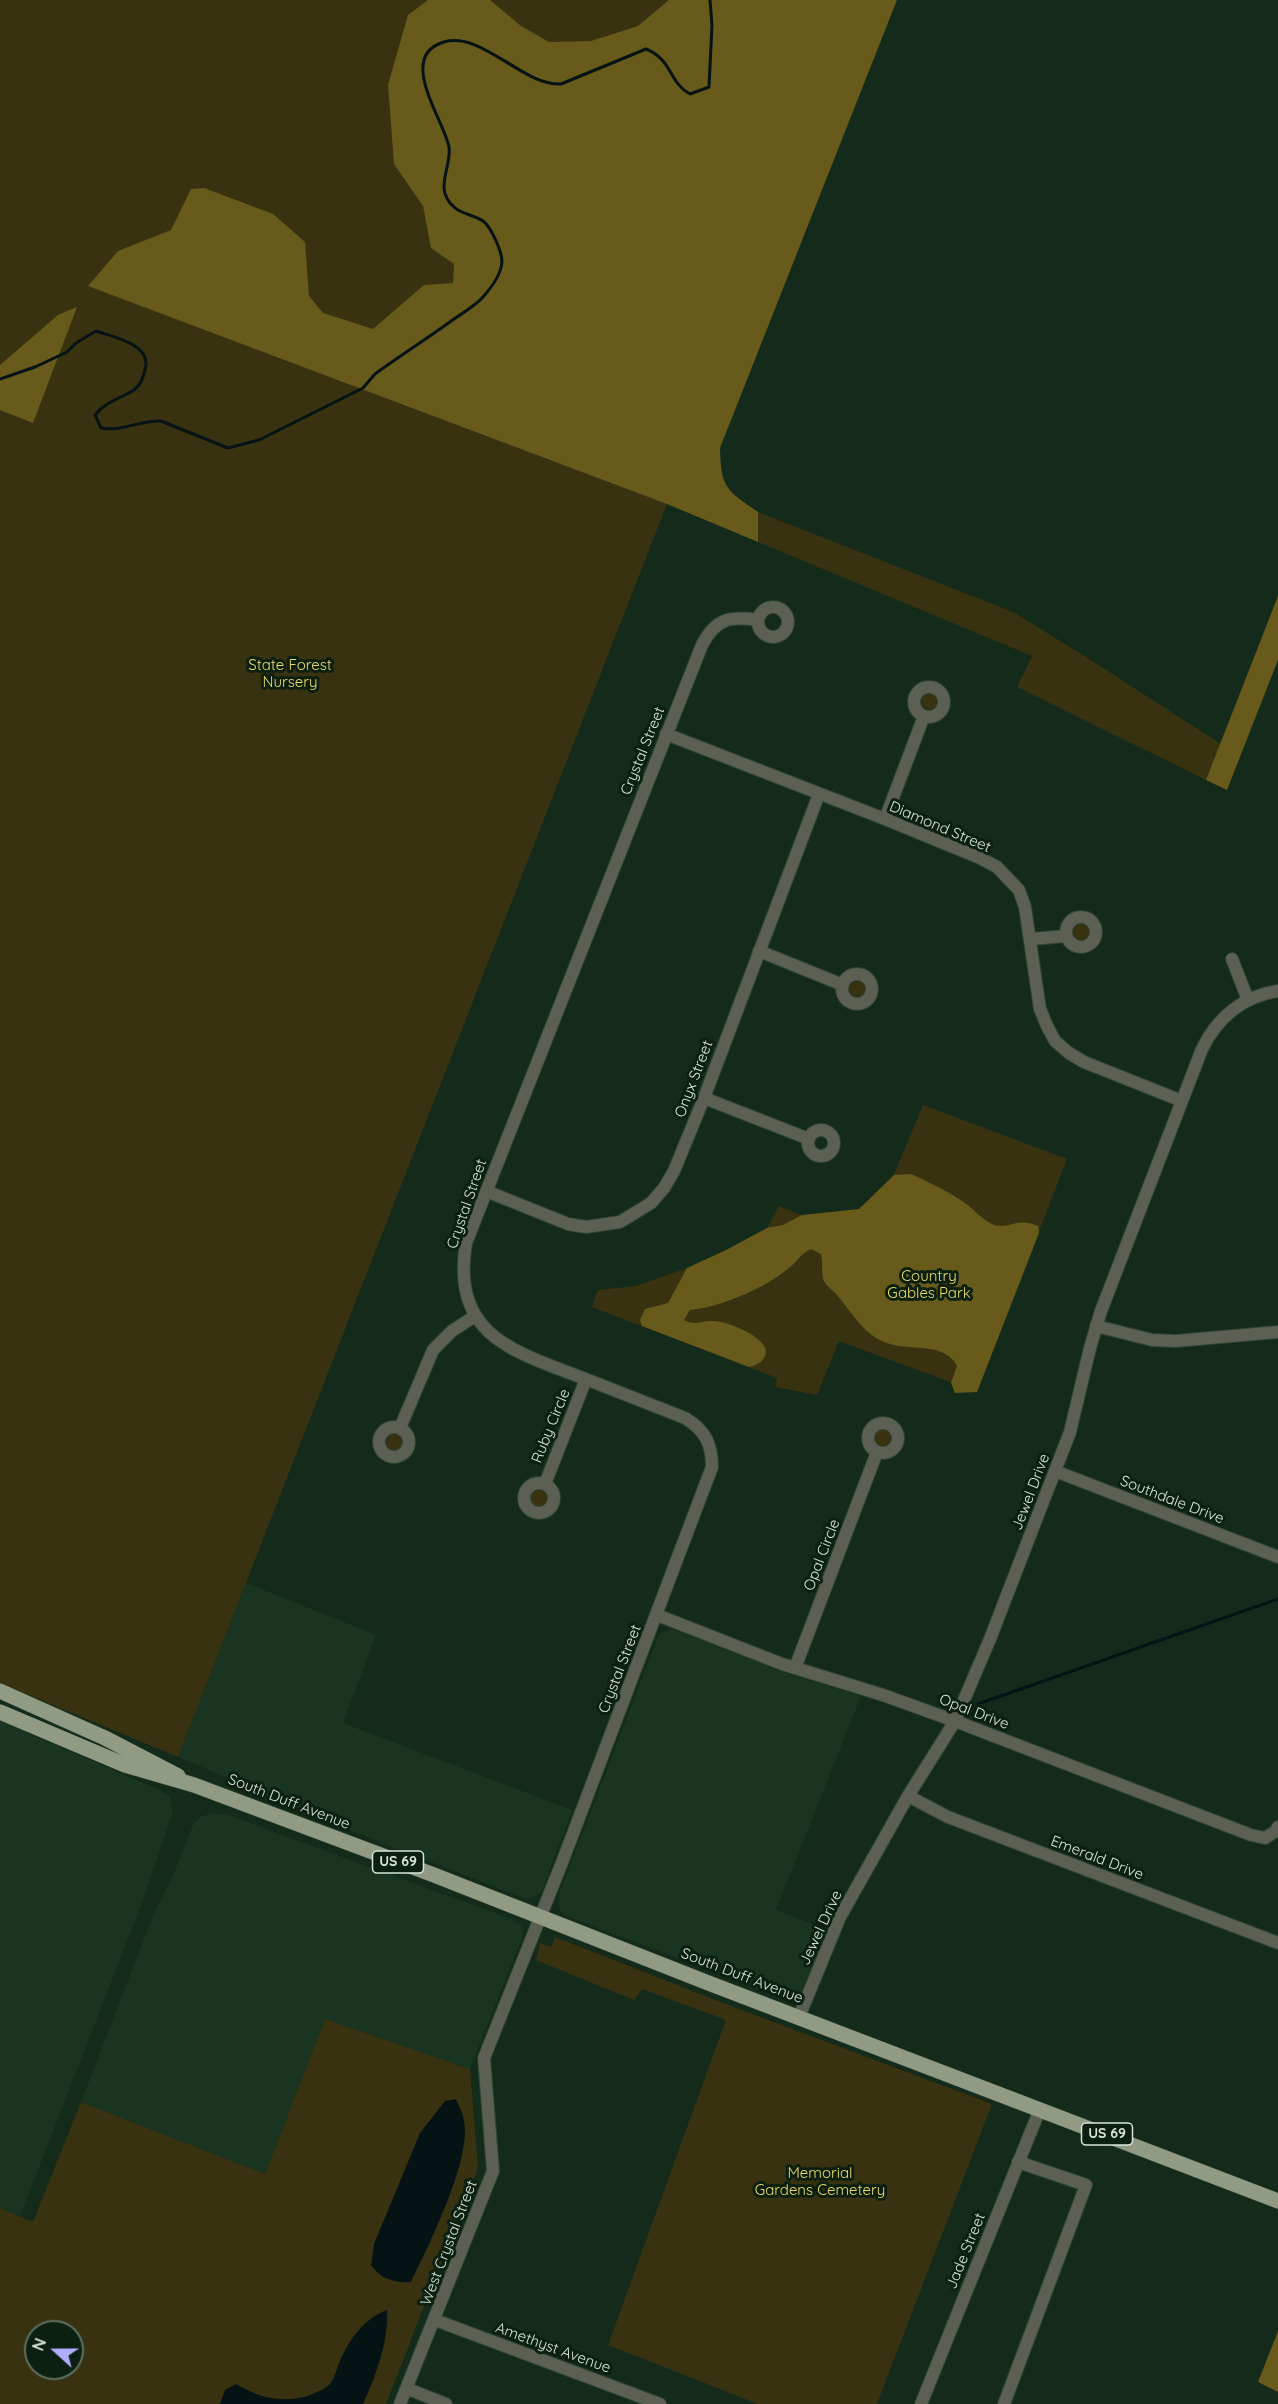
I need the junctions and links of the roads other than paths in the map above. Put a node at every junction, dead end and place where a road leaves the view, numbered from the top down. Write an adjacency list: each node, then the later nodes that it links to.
1 (758, 620): 3 (street, Crystal Street)
2 (924, 716): 5 (street)
3 (666, 734): 4 (street, Diamond Street); 16 (street, Crystal Street)
4 (819, 794): 5 (street, Diamond Street); 8 (street, Onyx Street)
5 (885, 819): 7 (street, Diamond Street)
6 (1066, 936): 7 (street)
7 (1031, 939): 14 (street, Diamond Street)
8 (759, 951): 10 (street); 13 (street, Onyx Street)
9 (1232, 959): 12 (street)
10 (843, 985)
11 (1278, 991): 12 (street, Jewel Drive)
12 (1248, 1000): 14 (street, Jewel Drive)
13 (704, 1098): 15 (street); 16 (street, Onyx Street)
14 (1182, 1101): 18 (street, Jewel Drive)
15 (809, 1139)
16 (486, 1191): 17 (street, Crystal Street)
17 (475, 1316): 20 (street, Crystal Street); 21 (street)
18 (1096, 1326): 19 (street); 23 (street, Jewel Drive)
19 (1278, 1332)
20 (586, 1380): 24 (street, Ruby Circle); 26 (street, Crystal Street)
21 (400, 1428)
22 (877, 1452): 27 (street, Opal Circle)
23 (1055, 1471): 25 (street, Southdale Drive); 30 (street, Jewel Drive)
24 (545, 1484)
25 (1278, 1557)
26 (657, 1615): 27 (street, Opal Drive); 34 (street, Crystal Street)
27 (795, 1668): 30 (street, Opal Drive)
28 (0, 1691): 31 (main road, South Duff Avenue / US 69)
29 (0, 1712): 31 (main road, South Duff Avenue / US 69)
30 (955, 1720): 32 (street, Jewel Drive); 33 (street, Opal Drive)
31 (194, 1785): 34 (main road, South Duff Avenue / US 69)
32 (908, 1796): 35 (street, Emerald Drive); 36 (street, Jewel Drive)
33 (1277, 1829)
34 (541, 1918): 36 (main road, South Duff Avenue / US 69); 40 (street, West Crystal Street)
35 (1278, 1943)
36 (799, 2017): 37 (main road, South Duff Avenue / US 69)
37 (1040, 2109): 38 (street, Jade Street); 39 (main road, South Duff Avenue / US 69)
38 (1018, 2162): 45 (street, Jade Street); 46 (street)
39 (1278, 2201)
40 (435, 2320): 41 (street, West Crystal Street); 44 (street, Amethyst Avenue)
41 (408, 2389): 42 (street, West Crystal Street); 43 (street)
42 (400, 2404)
43 (446, 2404)
44 (660, 2404)
45 (921, 2404)
46 (1004, 2404)

